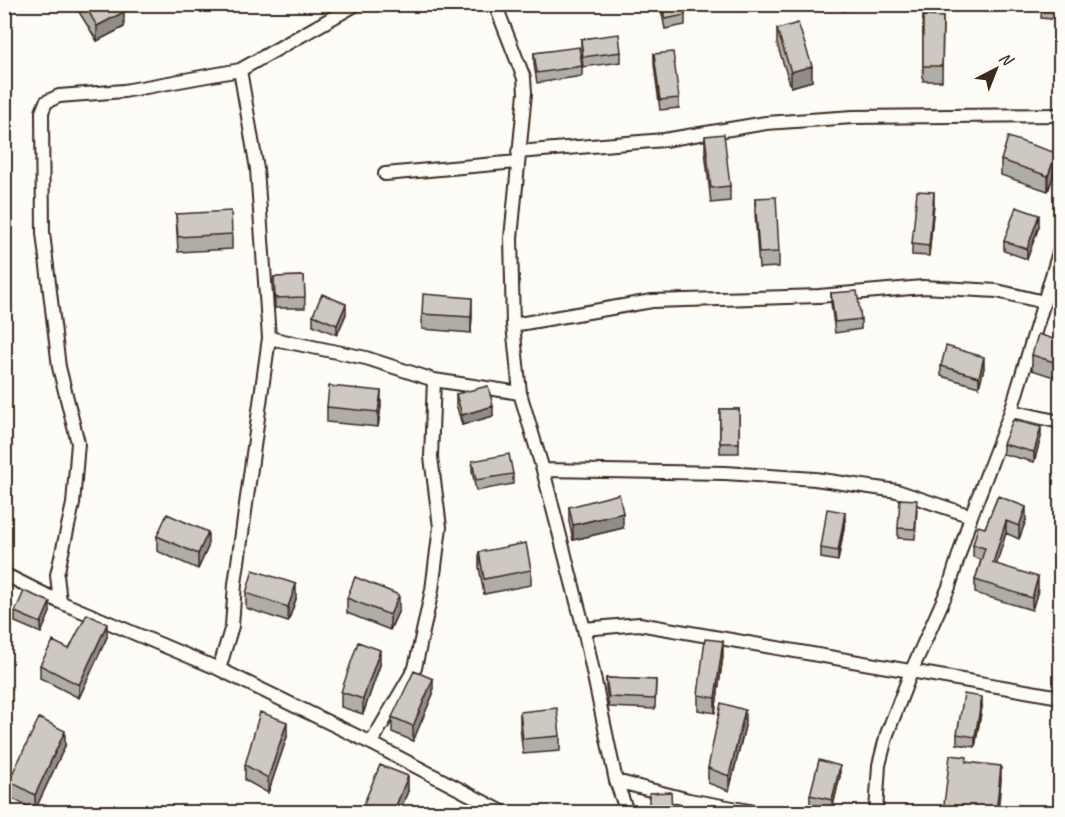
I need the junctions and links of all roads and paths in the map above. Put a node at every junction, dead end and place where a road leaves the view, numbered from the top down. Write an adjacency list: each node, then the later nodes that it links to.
1 (357, 4): 3 (street)
2 (495, 4): 5 (street)
3 (240, 70): 10 (street); 18 (street)
4 (1060, 115): 5 (street)
5 (518, 157): 6 (street); 9 (street)
6 (385, 174)
7 (1060, 254): 8 (street)
8 (1044, 302): 9 (street); 13 (street)
9 (513, 325): 12 (street)
10 (269, 338): 11 (street); 22 (street)
11 (434, 380): 12 (street); 25 (street)
12 (520, 393): 15 (street)
13 (1011, 411): 14 (street); 16 (street)
14 (1060, 422)
15 (543, 470): 16 (street); 21 (street)
16 (971, 516): 23 (street)
17 (4, 574): 19 (street)
18 (57, 575): 19 (street); 20 (street)
19 (39, 591): 20 (street)
20 (60, 602): 22 (street)
21 (584, 629): 23 (street); 26 (street)
22 (219, 669): 25 (street)
23 (911, 672): 24 (street); 30 (street)
24 (1060, 697)
25 (371, 743): 27 (street)
26 (616, 781): 28 (street); 29 (street)
27 (503, 813)
28 (627, 813)
29 (755, 813)
30 (876, 813)

